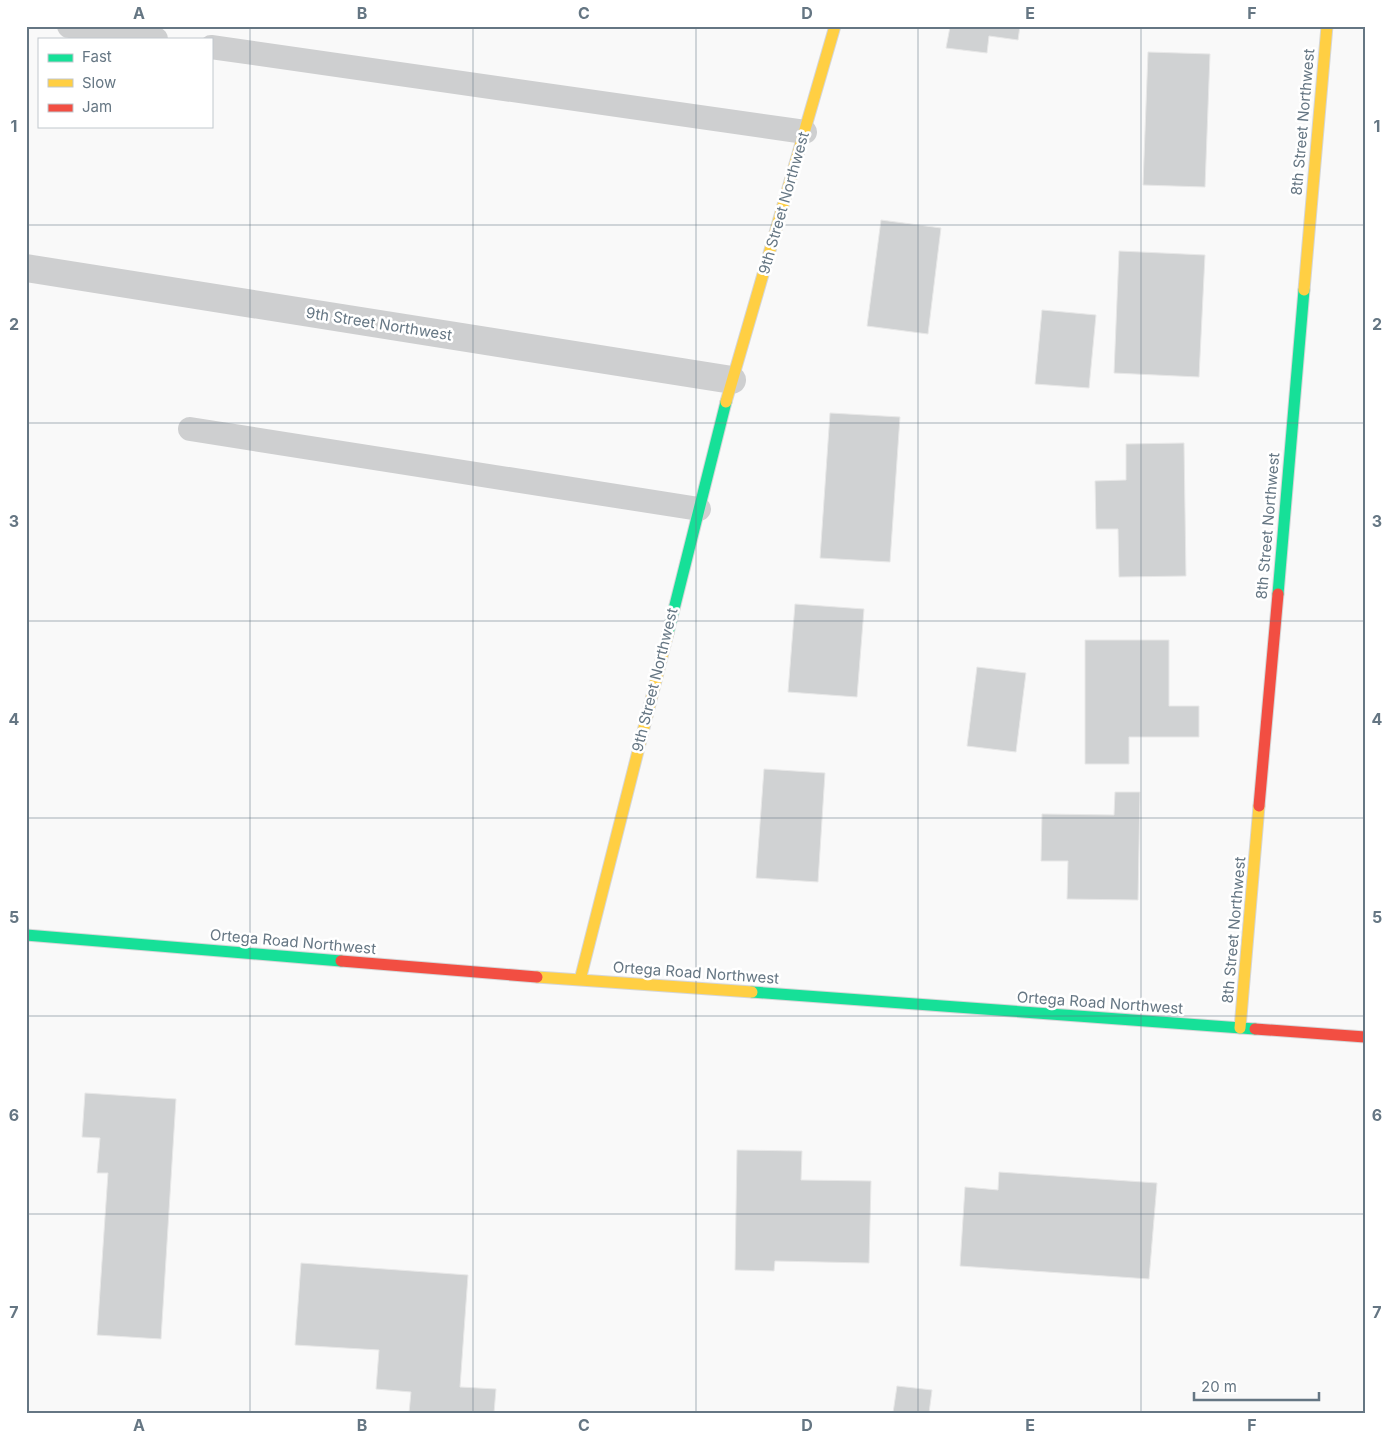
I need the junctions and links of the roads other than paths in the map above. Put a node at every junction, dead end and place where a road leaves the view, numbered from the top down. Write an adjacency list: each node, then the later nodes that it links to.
1 (69, 26): 4 (lane)
2 (835, 26): 6 (street, 9th Street Northwest)
3 (1326, 26): 13 (street, 8th Street Northwest)
4 (149, 38)
5 (212, 47): 6 (lane)
6 (804, 132): 8 (street, 9th Street Northwest)
7 (26, 268): 8 (street, 9th Street Northwest)
8 (732, 380): 10 (street, 9th Street Northwest)
9 (190, 429): 10 (lane)
10 (699, 509): 12 (street, 9th Street Northwest)
11 (26, 935): 12 (street, Ortega Road Northwest)
12 (580, 980): 13 (street, Ortega Road Northwest)
13 (1240, 1028): 14 (street, Ortega Road Northwest)
14 (1365, 1037)

